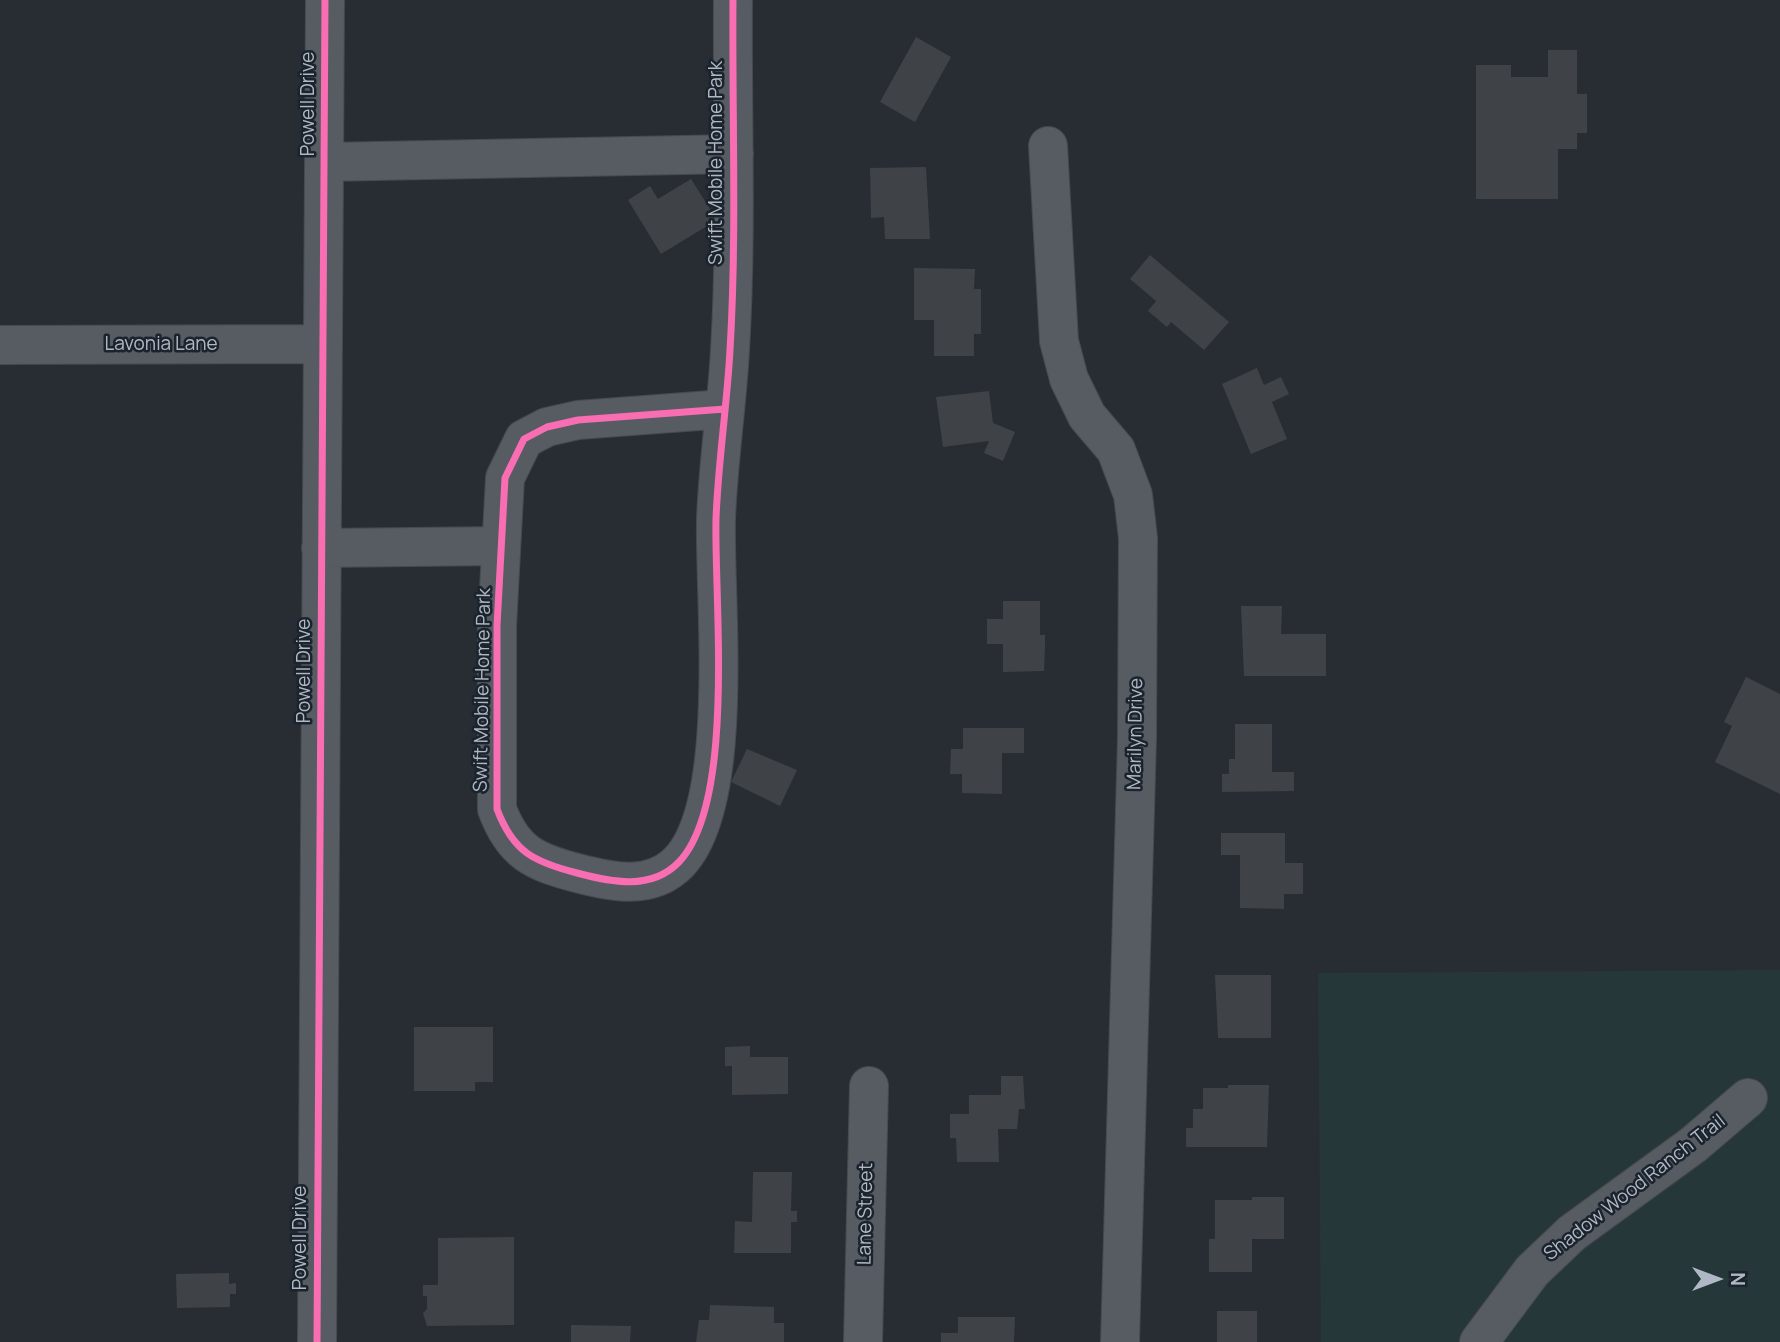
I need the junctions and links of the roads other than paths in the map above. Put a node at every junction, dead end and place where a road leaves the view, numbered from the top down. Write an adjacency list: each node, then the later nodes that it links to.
1 (325, 0): 5 (street, Powell Drive)
2 (733, 0): 4 (street, Swift Mobile Home Park)
3 (1048, 146): 16 (street, Marilyn Drive)
4 (734, 154): 5 (street, Swift Mobile Home Park); 8 (street, Swift Mobile Home Park)
5 (325, 162): 6 (street, Powell Drive)
6 (323, 344): 7 (street, Lavonia Lane); 10 (street, Powell Drive)
7 (0, 345)
8 (725, 409): 9 (street, Swift Mobile Home Park); 9 (street, Swift Mobile Home Park)
9 (501, 546): 10 (street)
10 (321, 548): 14 (street, Powell Drive)
11 (869, 1086): 15 (street, Lane Street)
12 (1748, 1098): 13 (street, Shadow Wood Ranch Trail)
13 (1489, 1328)
14 (317, 1342)
15 (863, 1342)
16 (1120, 1342)

